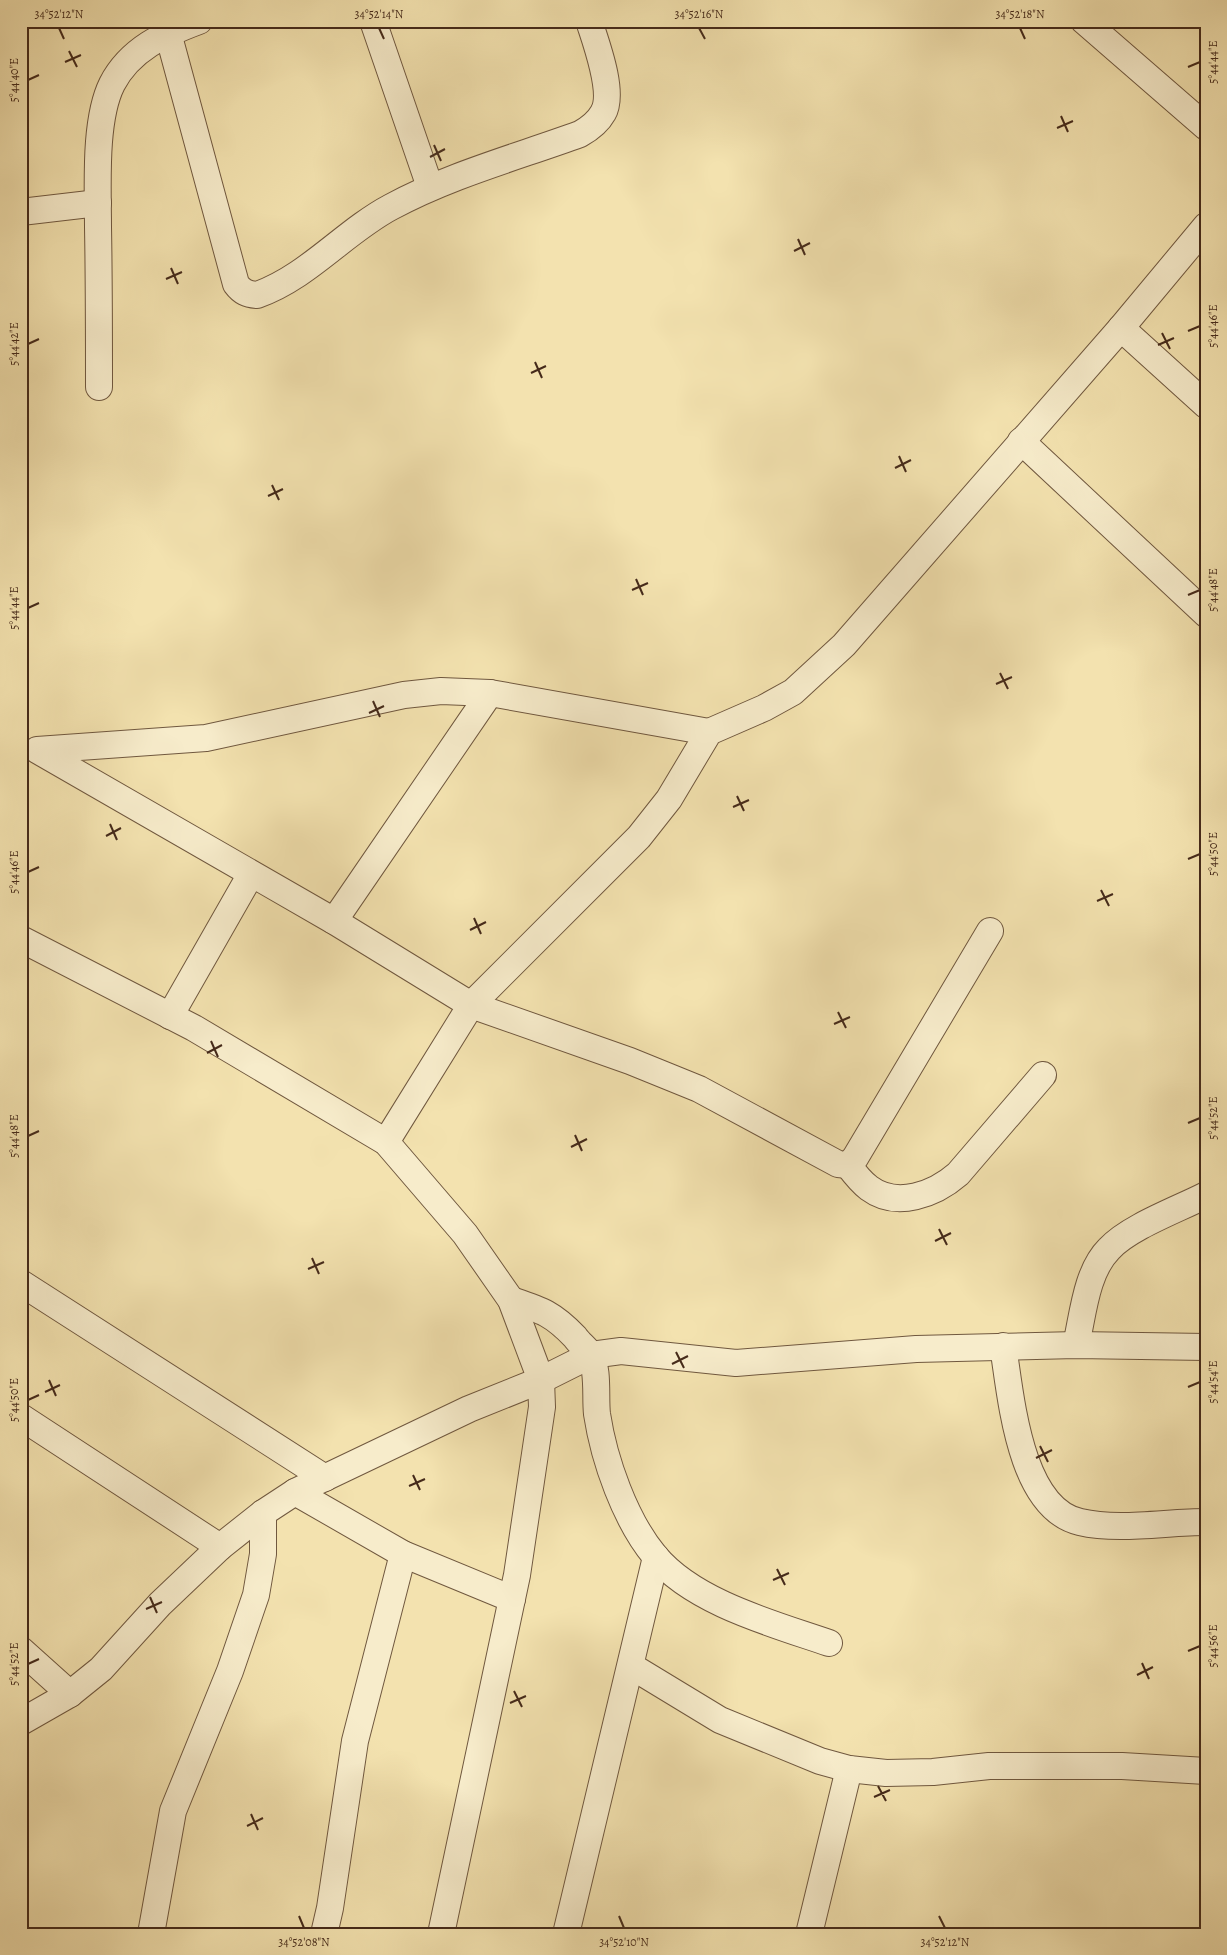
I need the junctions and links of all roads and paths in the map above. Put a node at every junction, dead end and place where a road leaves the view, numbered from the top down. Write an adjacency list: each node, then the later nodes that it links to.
1 (199, 21): 5 (street)
2 (373, 21): 7 (street)
3 (589, 21): 7 (street)
4 (1084, 21): 6 (street)
5 (168, 33): 7 (street); 8 (street)
6 (1206, 127)
7 (430, 187)
8 (98, 203): 9 (street); 12 (street)
9 (21, 212)
10 (1206, 226): 11 (street)
11 (1120, 328): 13 (street); 14 (street)
12 (99, 387)
13 (1206, 405)
14 (1021, 441): 15 (street); 17 (street)
15 (1206, 614)
16 (490, 693): 17 (street); 18 (street); 20 (street)
17 (709, 732): 23 (street)
18 (29, 748): 19 (street)
19 (251, 874): 20 (street); 24 (street)
20 (334, 921): 23 (street)
21 (990, 932): 27 (street)
22 (21, 939): 24 (street)
23 (471, 1005): 26 (street); 27 (street)
24 (170, 1016): 26 (street)
25 (1043, 1075): 27 (street)
26 (386, 1142): 30 (street)
27 (848, 1165)
28 (1206, 1195): 31 (street)
29 (21, 1283): 37 (street)
30 (511, 1300): 34 (street); 35 (street)
31 (1076, 1345): 32 (street); 33 (street)
32 (1003, 1346): 34 (street); 40 (street)
33 (1206, 1347)
34 (591, 1355): 35 (street); 43 (street)
35 (541, 1380): 37 (street); 44 (street)
36 (21, 1417): 41 (street)
37 (326, 1478): 38 (street)
38 (295, 1492): 39 (street); 42 (street)
39 (263, 1513): 41 (street); 52 (street)
40 (1206, 1522)
41 (220, 1547): 48 (street)
42 (403, 1554): 44 (street); 53 (street)
43 (656, 1557): 45 (street); 47 (street)
44 (512, 1599): 54 (street)
45 (829, 1643)
46 (21, 1650): 48 (street)
47 (631, 1666): 50 (street); 55 (street)
48 (70, 1694): 49 (street)
49 (21, 1722)
50 (849, 1769): 51 (street); 56 (street)
51 (1206, 1771)
52 (151, 1934)
53 (324, 1934)
54 (441, 1934)
55 (566, 1934)
56 (809, 1934)

